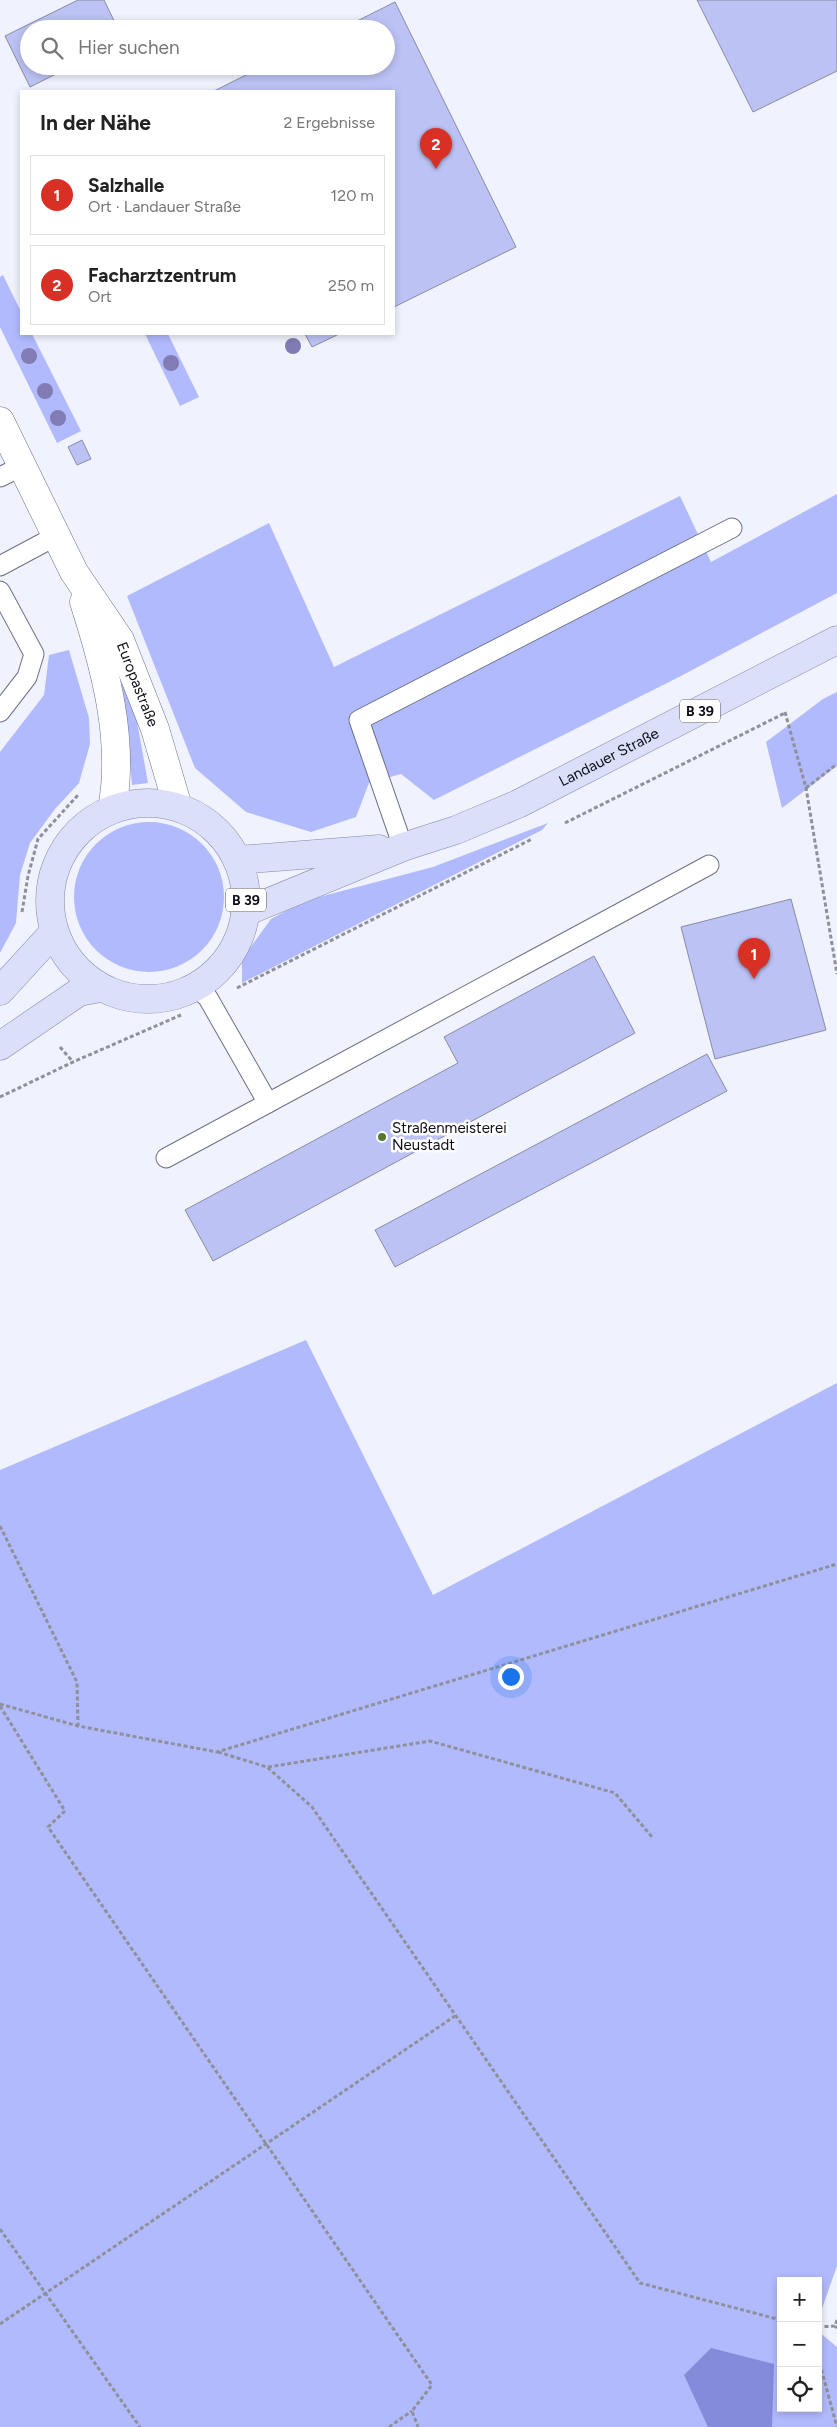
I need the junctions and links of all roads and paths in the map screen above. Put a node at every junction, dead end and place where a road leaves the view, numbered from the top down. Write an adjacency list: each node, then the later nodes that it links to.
1 (0, 421): 2 (street, Europastraße)
2 (11, 471): 4 (street, Europastraße)
3 (732, 528): 19 (lane)
4 (56, 536): 5 (lane); 6 (street, Europastraße)
5 (0, 566)
6 (74, 572): 15 (street, Europastraße); 16 (street, Europastraße)
7 (0, 591): 10 (lane)
8 (837, 640): 9 (main road, Landauer Straße / B 39)
9 (771, 674): 11 (path); 19 (main road, Landauer Straße / B 39)
10 (0, 712)
11 (785, 712): 14 (path); 17 (path)
12 (837, 764): 14 (path)
13 (84, 788): 23 (path)
14 (806, 788): 25 (path)
15 (178, 807): 16 (main road, B 39); 20 (main road, B 39)
16 (112, 809): 24 (main road, B 39)
17 (564, 823)
18 (537, 837): 28 (path)
19 (403, 848): 20 (main road, Landauer Straße / B 39); 22 (main road, Landauer Straße / B 39)
20 (237, 860): 22 (main road, B 39)
21 (709, 865): 31 (lane)
22 (245, 912): 28 (main road, B 39)
23 (21, 919)
24 (54, 932): 26 (main road, B 39); 27 (main road)
25 (837, 974)
26 (100, 988): 28 (main road, B 39); 29 (main road)
27 (0, 991)
28 (204, 994): 30 (path); 31 (lane)
29 (0, 1046)
30 (0, 1098)
31 (268, 1103): 32 (lane)
32 (166, 1158)
33 (0, 1526): 36 (path)
34 (837, 1564): 37 (path)
35 (0, 1705): 36 (path); 41 (path)
36 (78, 1726): 37 (path)
37 (217, 1752): 38 (path)
38 (267, 1767): 39 (path); 40 (path)
39 (652, 1837)
40 (455, 2016): 41 (path); 44 (path)
41 (267, 2145): 43 (path); 50 (path)
42 (0, 2230): 43 (path)
43 (45, 2294): 46 (path); 51 (path)
44 (777, 2319)
45 (837, 2320): 48 (path)
46 (0, 2324)
47 (822, 2327): 48 (path)
48 (836, 2327)
49 (821, 2367): 54 (path)
50 (412, 2410): 52 (path); 53 (path)
51 (140, 2427)
52 (389, 2427)
53 (418, 2427)
54 (837, 2427)

